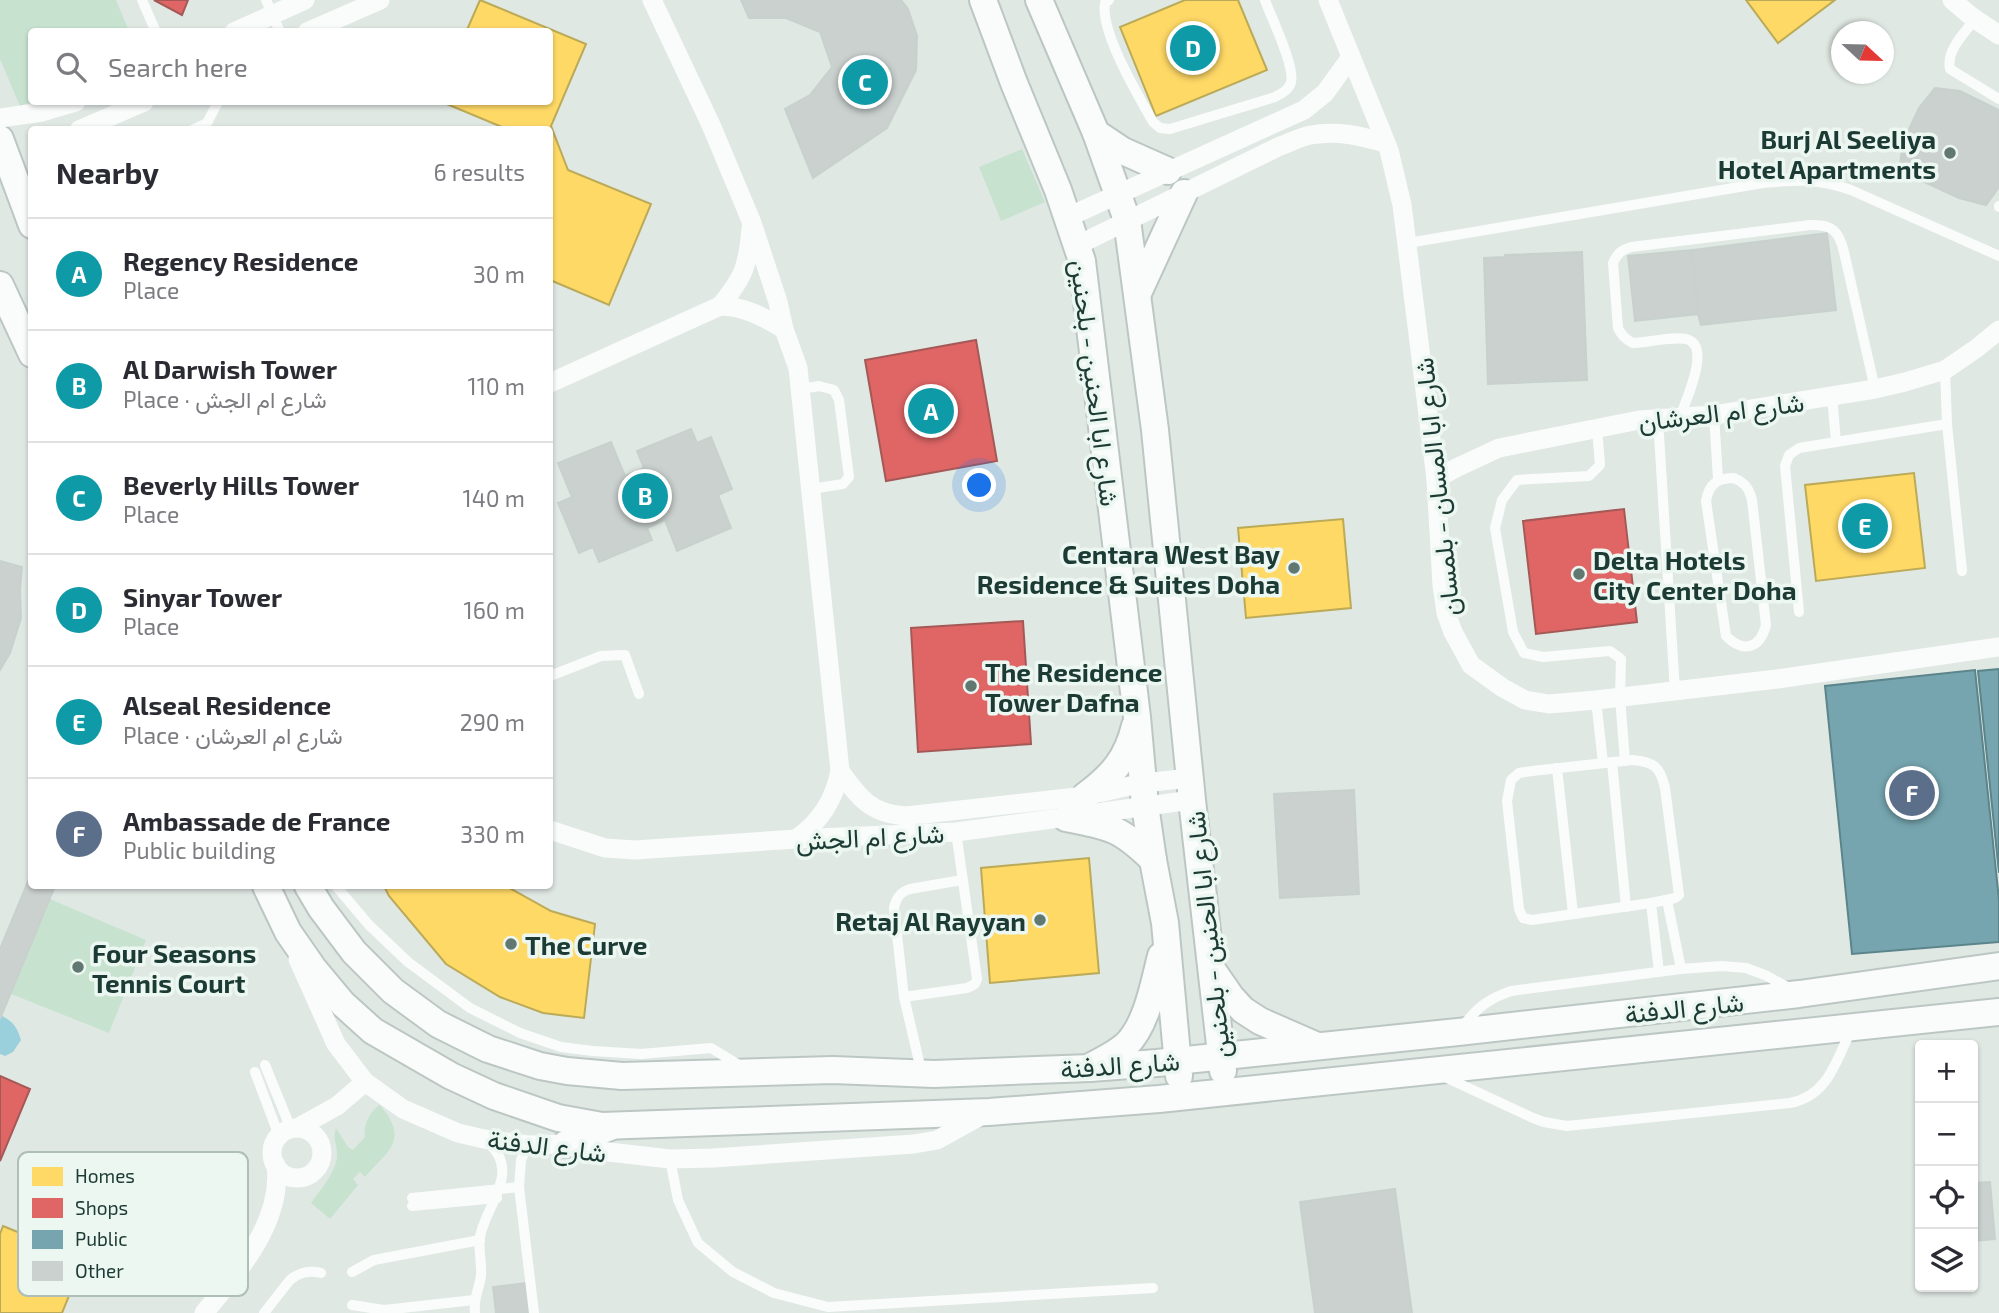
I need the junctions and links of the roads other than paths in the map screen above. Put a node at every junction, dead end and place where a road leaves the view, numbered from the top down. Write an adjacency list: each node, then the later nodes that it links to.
1 (142, 0): 13 (lane)
2 (305, 0): 11 (street)
3 (380, 0): 15 (street)
4 (652, 0): 35 (street)
5 (983, 0): 33 (main road, شارع ابا الحنين - بلحنين)
6 (1040, 0): 25 (main road, شارع ابا الحنين - بلحنين)
7 (1109, 0): 8 (lane)
8 (1265, 0)
9 (1328, 0): 17 (street, شارع ابا المسان - بلمسان)
10 (1952, 0): 12 (street)
11 (273, 15): 14 (street)
12 (1975, 19): 16 (street); 18 (lane)
13 (154, 28)
14 (243, 28)
15 (316, 28)
16 (1999, 35)
17 (1351, 57): 27 (street, شارع ابا المسان - بلمسان); 28 (street)
18 (1999, 99)
19 (66, 105): 22 (street)
20 (137, 105): 23 (street)
21 (216, 105): 24 (lane)
22 (0, 118)
23 (88, 126)
24 (201, 126)
25 (1096, 133): 28 (main road); 31 (main road, شارع ابا الحنين - بلحنين)
26 (0, 139): 32 (main road)
27 (1385, 143): 30 (street); 37 (street, شارع ابا المسان - بلمسان)
28 (1168, 171): 31 (street)
29 (0, 193): 36 (main road)
30 (1184, 193): 34 (street); 41 (main road)
31 (1119, 194): 33 (street); 34 (main road, شارع ابا الحنين - بلحنين)
32 (28, 214)
33 (1068, 217): 38 (main road, شارع ابا الحنين - بلحنين)
34 (1127, 220): 38 (street); 41 (main road, شارع ابا الحنين - بلحنين)
35 (752, 223): 42 (street); 43 (street)
36 (28, 236)
37 (1408, 243): 39 (lane); 57 (street, شارع ابا المسان - بلمسان)
38 (1078, 245): 68 (main road, شارع ابا الحنين - بلحنين)
39 (1999, 256)
40 (0, 285): 45 (main road)
41 (1138, 293): 73 (main road, شارع ابا الحنين - بلحنين)
42 (720, 306): 43 (street); 47 (street)
43 (784, 329): 49 (street)
44 (1999, 330): 46 (street, شارع ام العرشان)
45 (28, 345)
46 (1945, 370): 48 (street, شارع ام العرشان); 54 (lane)
47 (553, 382)
48 (1875, 388): 50 (street, شارع ام العرشان); 52 (lane)
49 (800, 389): 59 (street); 59 (lane)
50 (1832, 396): 51 (street, شارع ام العرشان); 56 (lane)
51 (1714, 415): 52 (street, شارع ام العرشان); 58 (lane)
52 (1680, 417): 53 (street, شارع ام العرشان)
53 (1658, 419): 55 (street, شارع ام العرشان); 64 (lane)
54 (1947, 424): 56 (lane); 60 (lane)
55 (1597, 429): 57 (street, شارع ام العرشان); 66 (lane)
56 (1836, 442): 61 (lane)
57 (1436, 479): 67 (street, شارع ابا المسان - بلمسان)
58 (1718, 479): 58 (lane)
59 (811, 489): 72 (street)
60 (1962, 570)
61 (1799, 612)
62 (1999, 648): 64 (street, شارع ابا المسان - بلمسان)
63 (553, 675): 65 (lane)
64 (1675, 691): 66 (street, شارع ابا المسان - بلمسان)
65 (639, 694)
66 (1620, 697): 67 (street, شارع ابا المسان - بلمسان); 69 (lane)
67 (1596, 701): 70 (lane)
68 (1137, 718): 74 (main road, شارع ابا الحنين - بلحنين); 75 (main road)
69 (1625, 761): 70 (lane); 85 (lane)
70 (1608, 762): 71 (lane); 87 (lane)
71 (1557, 768): 88 (lane); 88 (lane)
72 (840, 771): 75 (street); 79 (street)
73 (1191, 789): 74 (street, شارع ام الجش); 92 (main road, شارع ابا الحنين - بلحنين)
74 (1144, 794): 75 (street); 76 (street, شارع ام الجش); 80 (main road, شارع ابا الحنين - بلحنين)
75 (1085, 796)
76 (1066, 818): 78 (street, شارع ام الجش); 80 (main road)
77 (553, 831): 79 (street, شارع ام الجش)
78 (956, 832): 79 (street, شارع ام الجش); 81 (lane)
79 (796, 839)
80 (1153, 860): 89 (main road, شارع ابا الحنين - بلحنين)
81 (962, 880): 96 (lane); 96 (lane)
82 (267, 889): 90 (main road, شارع الدفنة)
83 (310, 889): 107 (main road, شارع الدفنة)
84 (339, 889): 107 (lane)
85 (1667, 900): 86 (lane); 93 (lane)
86 (1651, 903): 87 (lane); 94 (lane)
87 (1626, 907): 88 (lane)
88 (1573, 914)
89 (1165, 923): 102 (main road, شارع ابا الحنين - بلحنين); 104 (main road)
90 (288, 932): 109 (street, شارع الدفنة); 114 (main road, شارع الدفنة)
91 (1999, 966): 95 (main road, شارع الدفنة)
92 (1212, 969): 100 (main road); 101 (main road, شارع ابا الحنين - بلحنين)
93 (1681, 969): 94 (lane); 95 (lane)
94 (1660, 972): 99 (lane)
95 (1799, 994): 99 (main road, شارع الدفنة)
96 (904, 997): 108 (lane)
97 (1999, 1012): 98 (main road, شارع الدفنة)
98 (1851, 1028): 105 (main road, شارع الدفنة); 105 (lane)
99 (1458, 1032): 100 (main road, شارع الدفنة)
100 (1317, 1046): 101 (main road, شارع الدفنة)
101 (1220, 1056): 102 (main road, شارع الدفنة); 110 (main road, شارع ابا الحنين - بلحنين)
102 (1178, 1060): 104 (main road, شارع الدفنة); 111 (main road, شارع ابا الحنين - بلحنين)
103 (265, 1065): 115 (lane)
104 (1090, 1068): 108 (main road, شارع الدفنة)
105 (1432, 1071): 110 (main road, شارع الدفنة)
106 (256, 1072): 115 (lane)
107 (751, 1073): 108 (main road, شارع الدفنة)
108 (922, 1073)
109 (365, 1082): 112 (street); 116 (street, شارع الدفنة)
110 (1226, 1092): 111 (main road, شارع الدفنة)
111 (1181, 1097): 113 (main road, شارع الدفنة)
112 (337, 1106): 115 (street); 118 (street)
113 (989, 1112): 114 (main road, شارع الدفنة); 120 (street, شارع الدفنة)
114 (616, 1125): 117 (main road)
115 (289, 1131): 118 (street); 121 (street)
116 (484, 1139): 119 (street, شارع الدفنة); 124 (lane)
117 (566, 1144): 119 (street, شارع الدفنة); 120 (street, شارع الدفنة)
118 (320, 1145): 122 (street)
119 (528, 1145): 123 (lane)
120 (670, 1159): 131 (lane)
121 (276, 1165): 122 (street); 126 (street)
122 (298, 1178): 126 (street)
123 (519, 1187): 124 (lane); 138 (lane)
124 (499, 1193): 125 (lane); 127 (lane)
125 (412, 1202)
126 (274, 1205): 128 (street)
127 (480, 1240): 129 (lane); 133 (lane)
128 (248, 1255)
129 (352, 1272)
130 (321, 1273): 136 (lane)
131 (1153, 1288)
132 (217, 1296): 135 (street)
133 (474, 1300): 134 (lane); 137 (lane)
134 (352, 1305)
135 (204, 1313)
136 (264, 1313)
137 (475, 1313)
138 (534, 1313)

